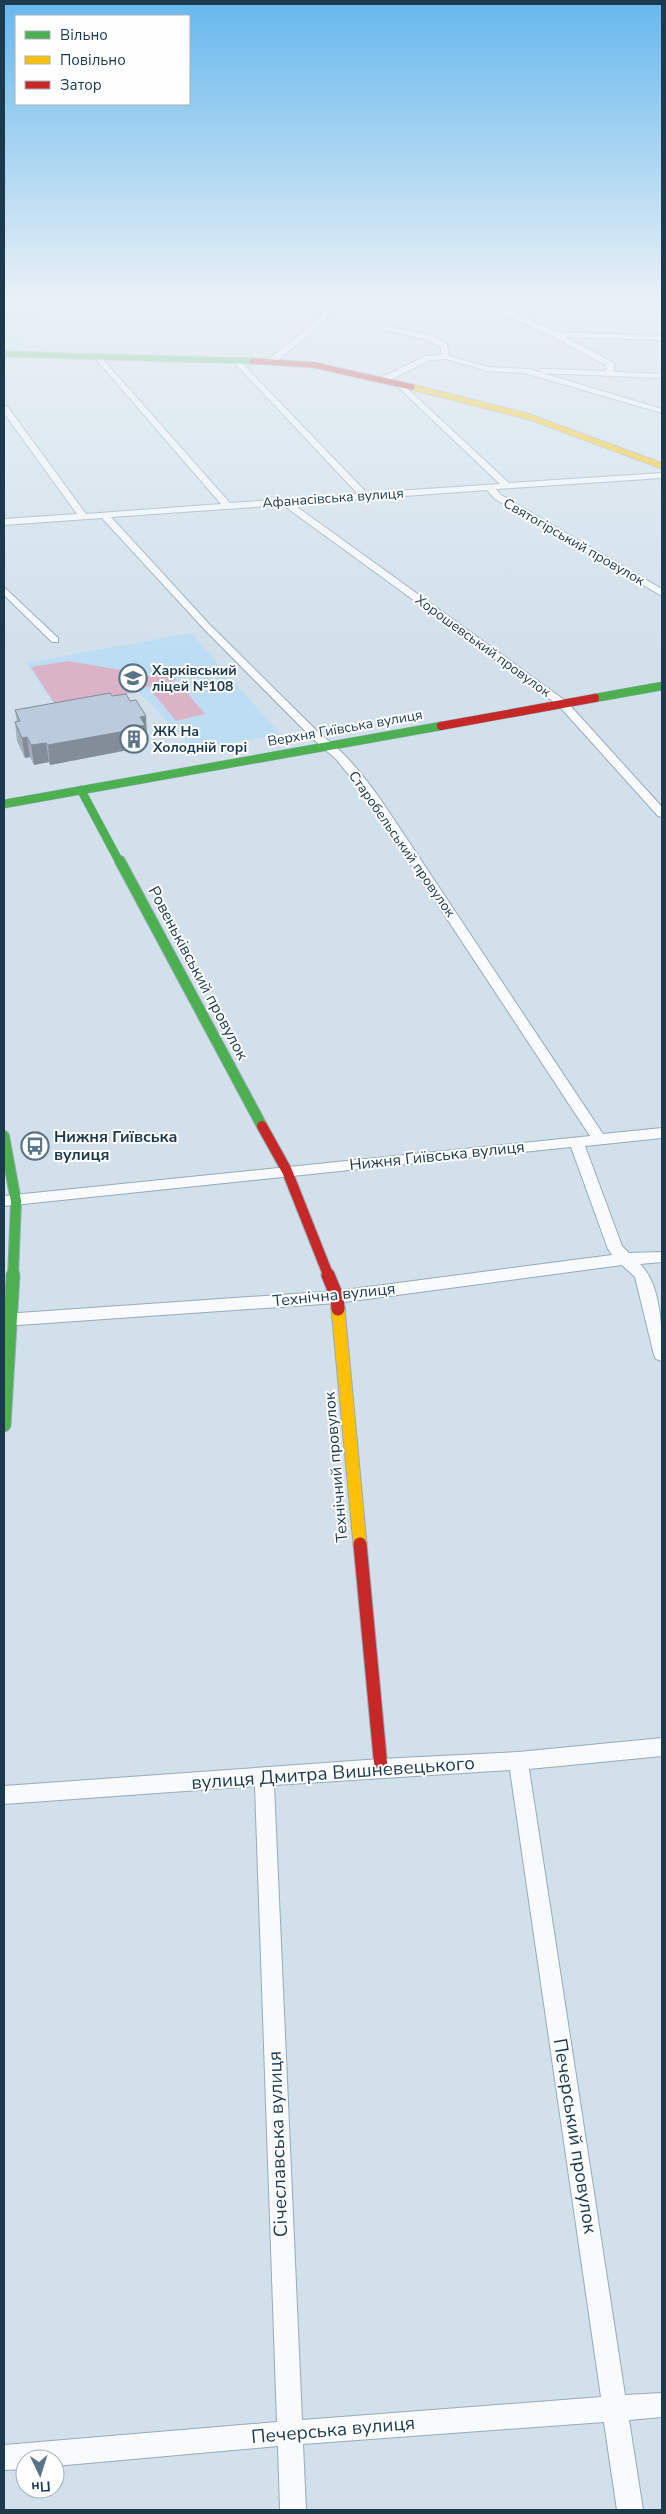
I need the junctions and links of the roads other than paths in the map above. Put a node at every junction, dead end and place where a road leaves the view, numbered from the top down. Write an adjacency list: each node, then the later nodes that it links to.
1 (10, 416): 14 (street)
2 (150, 416): 12 (street)
3 (290, 416): 10 (street)
4 (434, 416): 8 (street)
5 (527, 416): 6 (street)
6 (662, 466)
7 (662, 475): 8 (street, Афанасівська вулиця)
8 (506, 485): 9 (street, Афанасівська вулиця)
9 (489, 487): 10 (street, Афанасівська вулиця); 17 (street, Святогірський провулок)
10 (364, 495): 11 (street, Афанасівська вулиця)
11 (283, 501): 12 (street, Афанасівська вулиця); 20 (street, Хорошевський провулок)
12 (227, 506): 13 (street, Афанасівська вулиця)
13 (104, 515): 14 (street, Афанасівська вулиця); 21 (street, Старобельський провулок)
14 (82, 516): 15 (street, Афанасівська вулиця)
15 (4, 522)
16 (4, 590): 18 (street)
17 (662, 593)
18 (55, 640)
19 (662, 686): 20 (street, Верхня Гиївська вулиця)
20 (563, 704): 21 (street, Верхня Гиївська вулиця); 24 (street, Хорошевський провулок)
21 (332, 746): 22 (street, Верхня Гиївська вулиця); 27 (street, Старобельський провулок)
22 (81, 790): 23 (street, Верхня Гиївська вулиця); 29 (street, Ровеньківський провулок)
23 (4, 804)
24 (662, 814)
25 (662, 1133): 27 (street, Нижня Гиївська вулиця)
26 (4, 1136): 30 (street)
27 (599, 1139): 28 (street, Нижня Гиївська вулиця)
28 (576, 1141): 29 (street, Нижня Гиївська вулиця); 32 (street)
29 (287, 1171): 30 (street, Нижня Гиївська вулиця); 33 (street, Технічний провулок)
30 (10, 1201): 34 (street)
31 (662, 1256): 32 (street, Технічна вулиця)
32 (625, 1259): 33 (street, Технічна вулиця); 35 (street)
33 (337, 1297): 34 (street, Технічна вулиця); 39 (street, Технічний провулок)
34 (8, 1320): 36 (street)
35 (662, 1355)
36 (4, 1425)
37 (662, 1746): 38 (street, вулиця Дмитра Вишневецького)
38 (518, 1761): 39 (street, вулиця Дмитра Вишневецького); 43 (street, Печерський провулок)
39 (381, 1768): 40 (street, вулиця Дмитра Вишневецького)
40 (264, 1778): 41 (street, вулиця Дмитра Вишневецького); 44 (street, Січеславська вулиця)
41 (4, 1795)
42 (662, 2405): 43 (street, Печерська вулиця)
43 (616, 2408): 44 (street, Печерська вулиця); 47 (street, Печерський провулок)
44 (289, 2433): 45 (street, Печерська вулиця); 46 (street, Січеславська вулиця)
45 (4, 2458)
46 (292, 2510)
47 (630, 2510)

